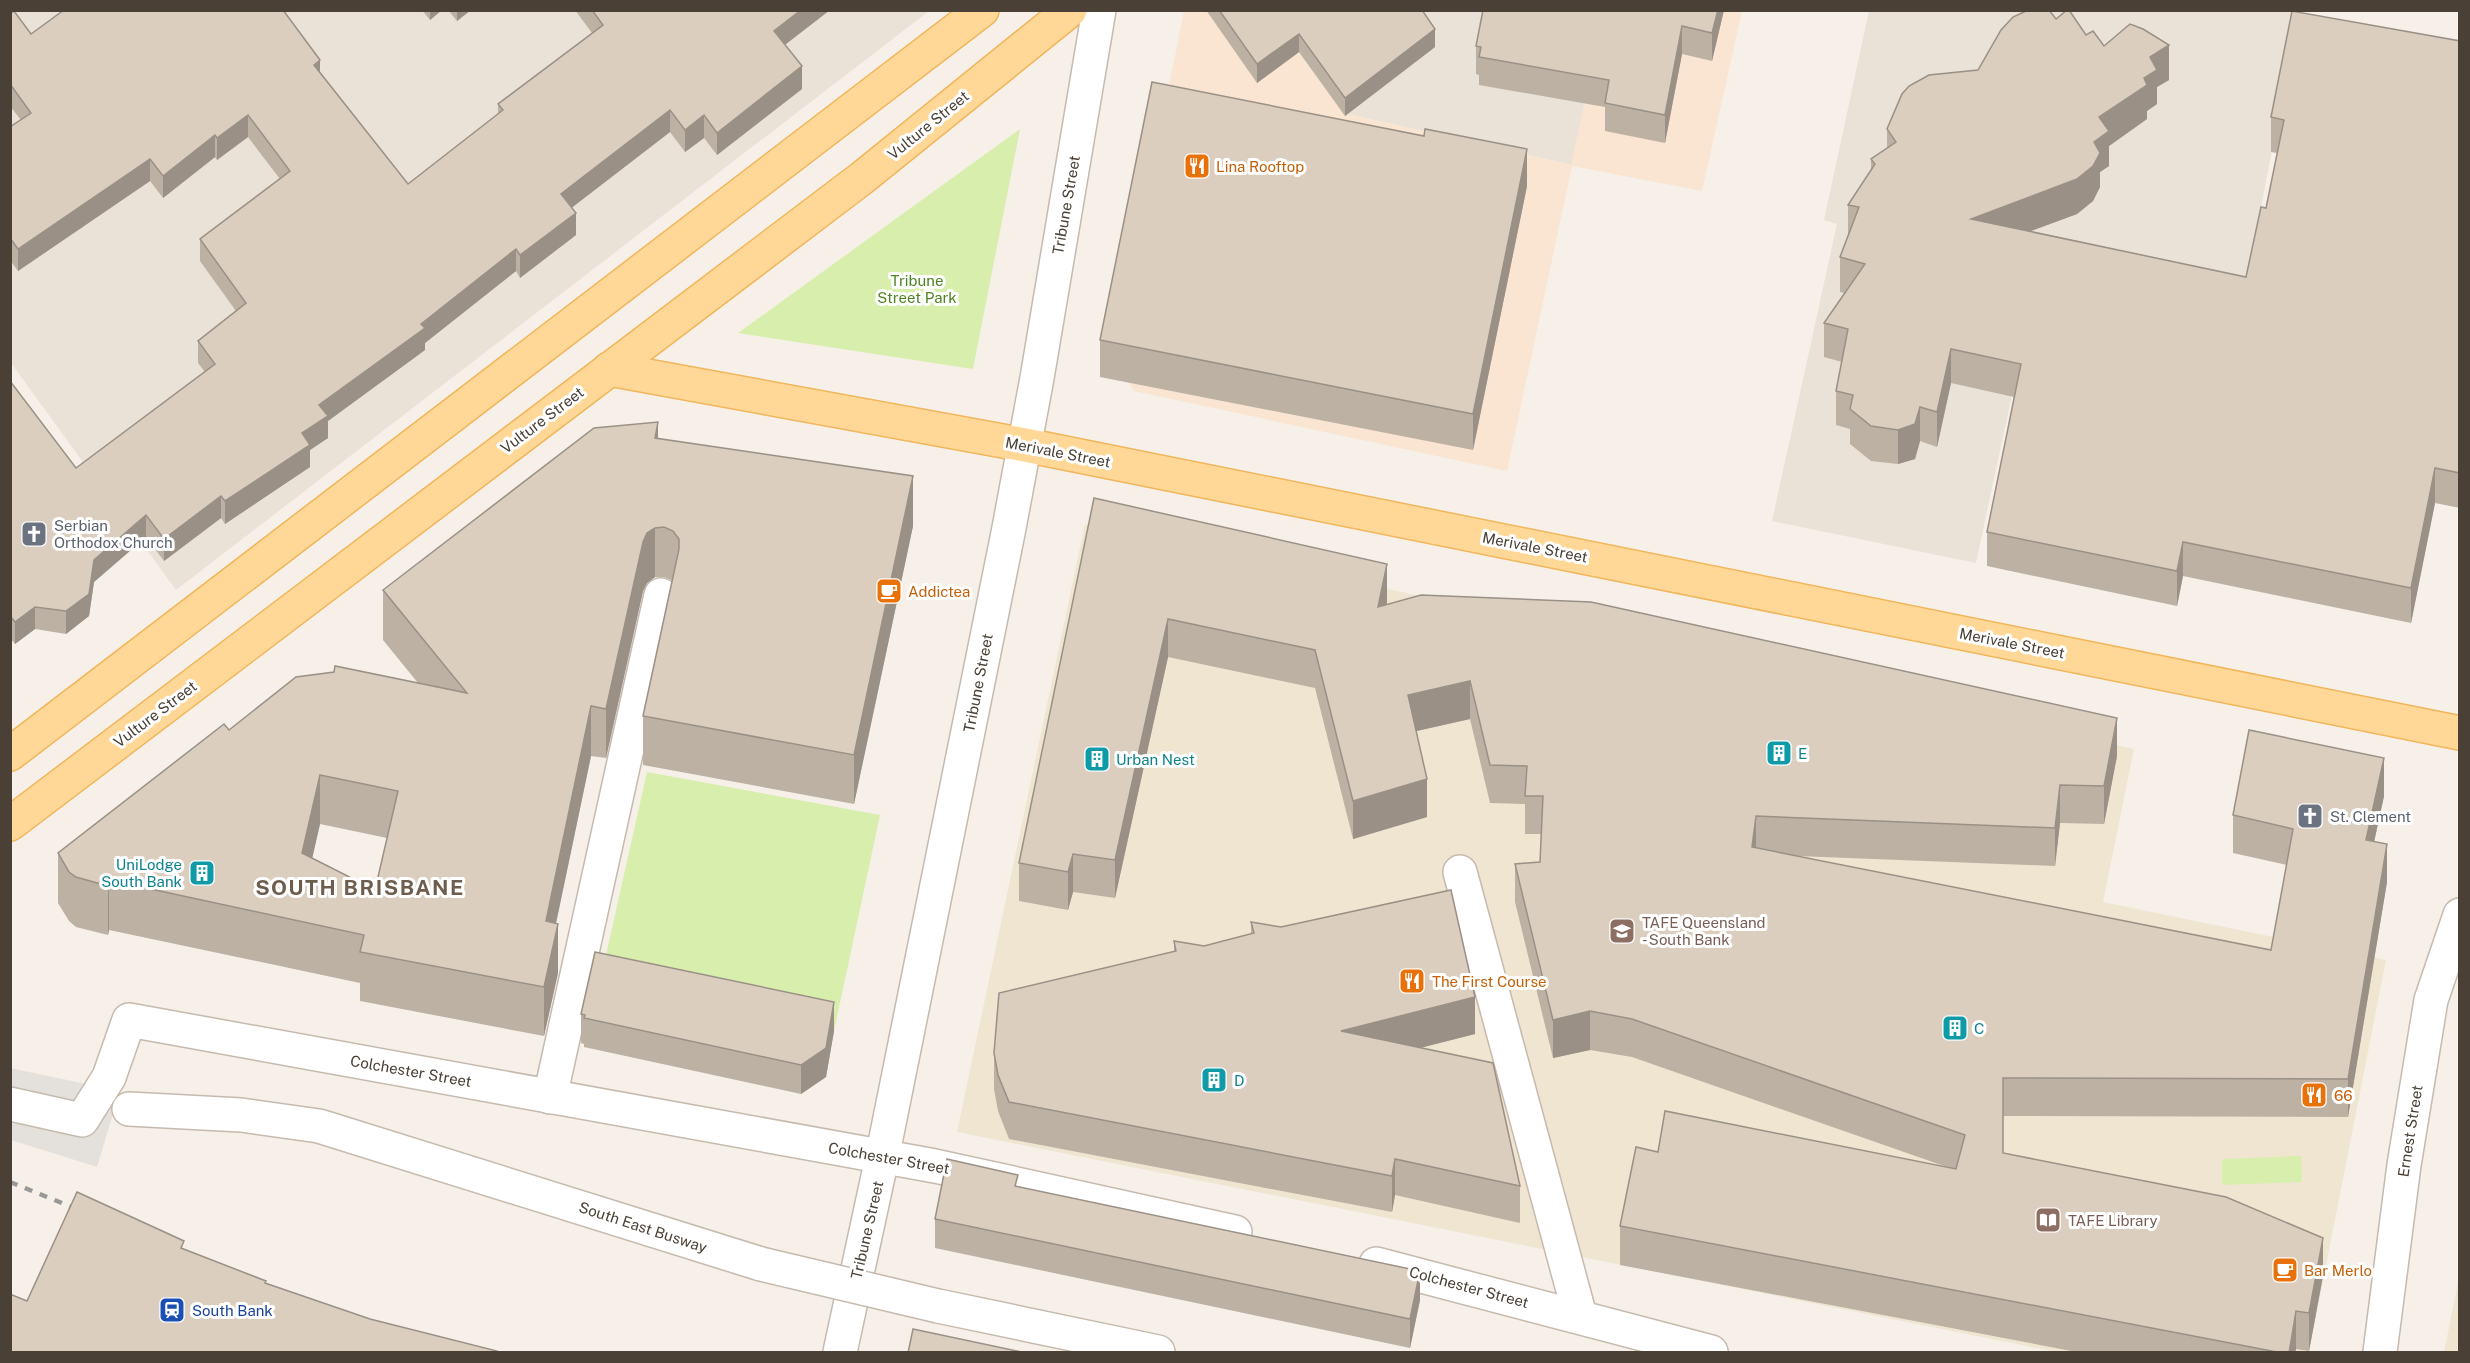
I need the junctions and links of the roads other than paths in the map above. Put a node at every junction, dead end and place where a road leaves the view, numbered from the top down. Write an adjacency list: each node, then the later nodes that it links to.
1 (982, 10): 8 (main road)
2 (1070, 10): 4 (main road, Vulture Street)
3 (1099, 10): 5 (street, Tribune Street)
4 (609, 369): 5 (main road, Merivale Street); 9 (main road, Vulture Street)
5 (1025, 445): 7 (main road, Merivale Street); 15 (street, Tribune Street)
6 (661, 595): 12 (street)
7 (2460, 733)
8 (10, 754)
9 (10, 824)
10 (1460, 872): 18 (street)
11 (2460, 915): 22 (street, Ernest Street)
12 (550, 1097): 13 (street, Colchester Street); 15 (street, Colchester Street)
13 (10, 1104)
14 (129, 1109): 20 (street, South East Busway, bridge)
15 (882, 1158): 16 (street, Colchester Street); 19 (street, Tribune Street)
16 (1260, 1238)
17 (1342, 1256): 18 (street, Colchester Street)
18 (1580, 1316): 21 (street, Colchester Street)
19 (840, 1353)
20 (1158, 1353)
21 (1711, 1353)
22 (2380, 1353)

